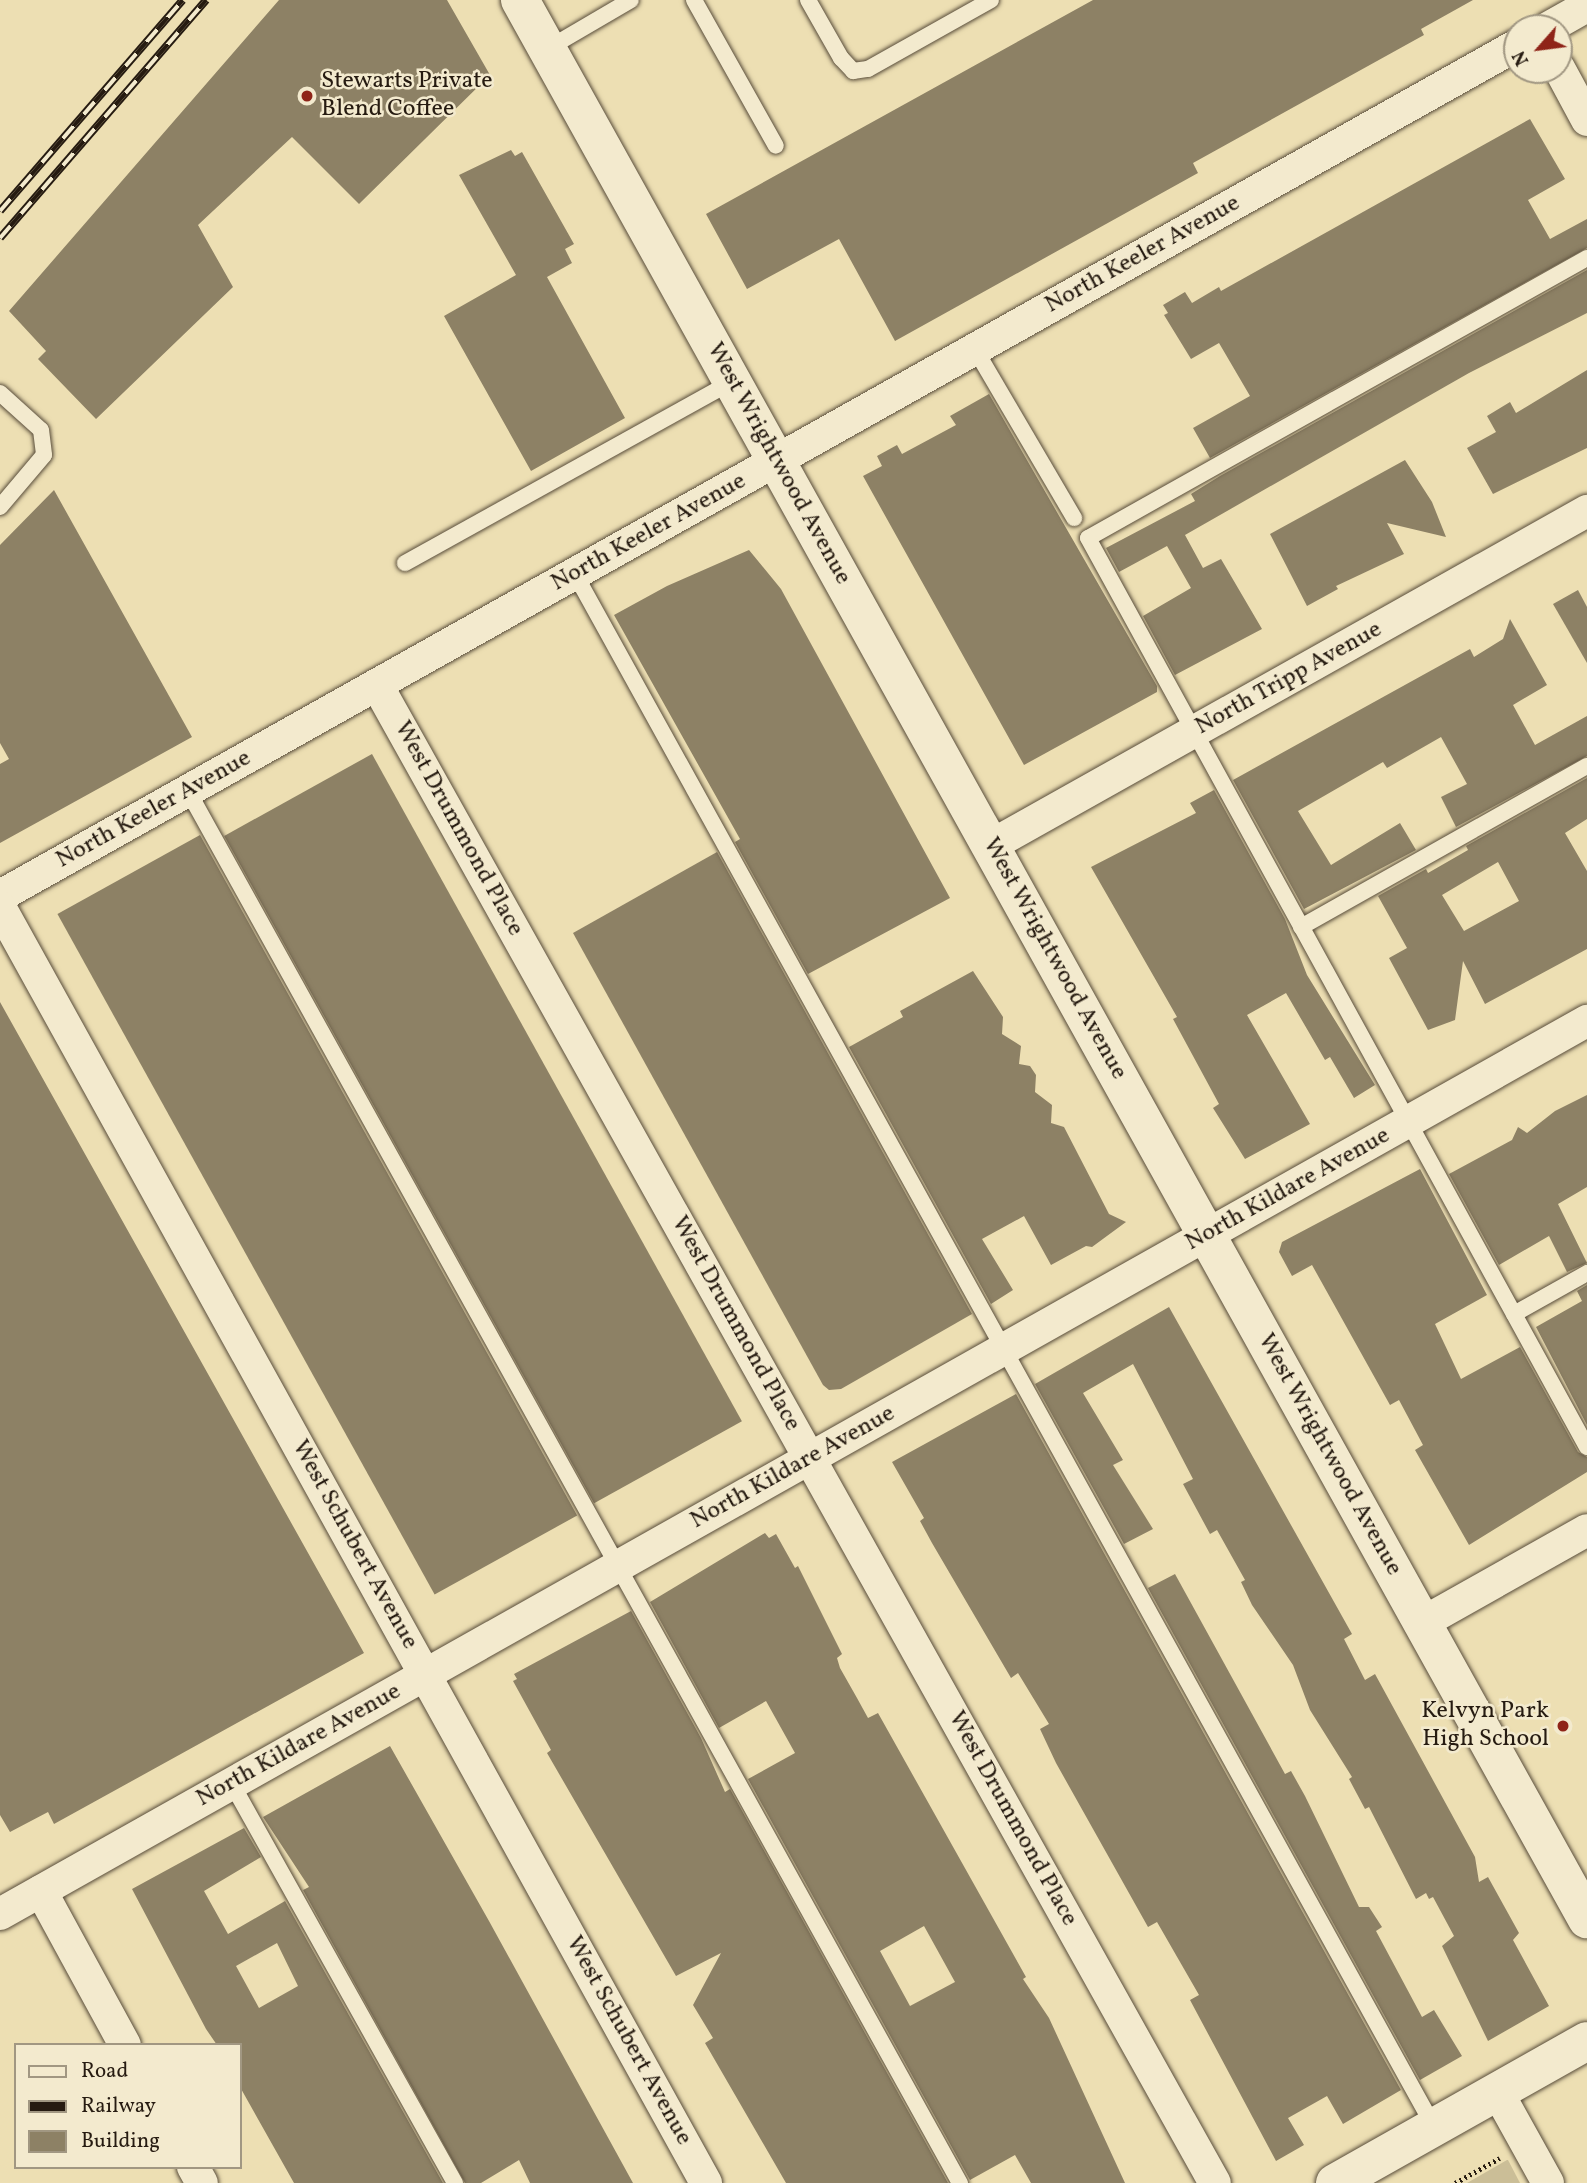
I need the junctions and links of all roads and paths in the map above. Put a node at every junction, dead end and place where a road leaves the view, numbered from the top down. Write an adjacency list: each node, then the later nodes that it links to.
1 (520, 0): 6 (street, West Wrightwood Avenue)
2 (631, 0): 6 (lane)
3 (694, 0): 10 (lane)
4 (808, 0): 5 (lane)
5 (991, 0)
6 (547, 49): 13 (street, West Wrightwood Avenue)
7 (1503, 53): 12 (street, North Keeler Avenue)
8 (1568, 84): 9 (street)
9 (1587, 120)
10 (776, 146)
11 (1587, 258): 22 (lane)
12 (975, 349): 15 (street, North Keeler Avenue); 18 (lane)
13 (732, 382): 15 (street, West Wrightwood Avenue); 19 (lane)
14 (0, 393): 16 (lane)
15 (776, 461): 20 (street, North Keeler Avenue); 25 (street, West Wrightwood Avenue)
16 (0, 507)
17 (1587, 511): 22 (street, North Tripp Avenue)
18 (1074, 519)
19 (405, 563)
20 (575, 574): 21 (street, North Keeler Avenue); 34 (lane)
21 (377, 685): 24 (street, North Keeler Avenue); 36 (street, West Drummond Place)
22 (1194, 732): 25 (street, North Tripp Avenue); 28 (lane)
23 (1587, 766): 28 (lane)
24 (188, 791): 26 (street, North Keeler Avenue); 38 (lane)
25 (990, 846): 31 (street, West Wrightwood Avenue)
26 (0, 896)
27 (0, 907): 40 (street, West Schubert Avenue)
28 (1301, 927): 30 (lane)
29 (1587, 1021): 30 (street, North Kildare Avenue)
30 (1409, 1122): 31 (street, North Kildare Avenue); 33 (lane)
31 (1207, 1235): 34 (street, North Kildare Avenue); 39 (street, West Wrightwood Avenue)
32 (1587, 1273): 33 (lane)
33 (1514, 1314): 35 (lane)
34 (1005, 1349): 36 (street, North Kildare Avenue); 48 (lane)
35 (1587, 1447)
36 (811, 1458): 38 (street, North Kildare Avenue); 54 (street, West Drummond Place)
37 (1587, 1530): 39 (street)
38 (619, 1566): 40 (street, North Kildare Avenue); 53 (lane)
39 (1422, 1623): 44 (street, West Wrightwood Avenue)
40 (426, 1674): 41 (street, North Kildare Avenue); 52 (street, West Schubert Avenue)
41 (232, 1784): 42 (street, North Kildare Avenue); 51 (lane)
42 (41, 1891): 43 (street, North Kildare Avenue); 46 (street)
43 (0, 1914)
44 (1587, 1919)
45 (1587, 2041): 47 (street)
46 (124, 2043)
47 (1497, 2091): 48 (street); 56 (street)
48 (1434, 2127): 50 (street)
49 (1506, 2155): 55 (path)
50 (1347, 2180)
51 (455, 2183)
52 (706, 2183)
53 (960, 2183)
54 (1215, 2183)
55 (1455, 2183)
56 (1548, 2183)

